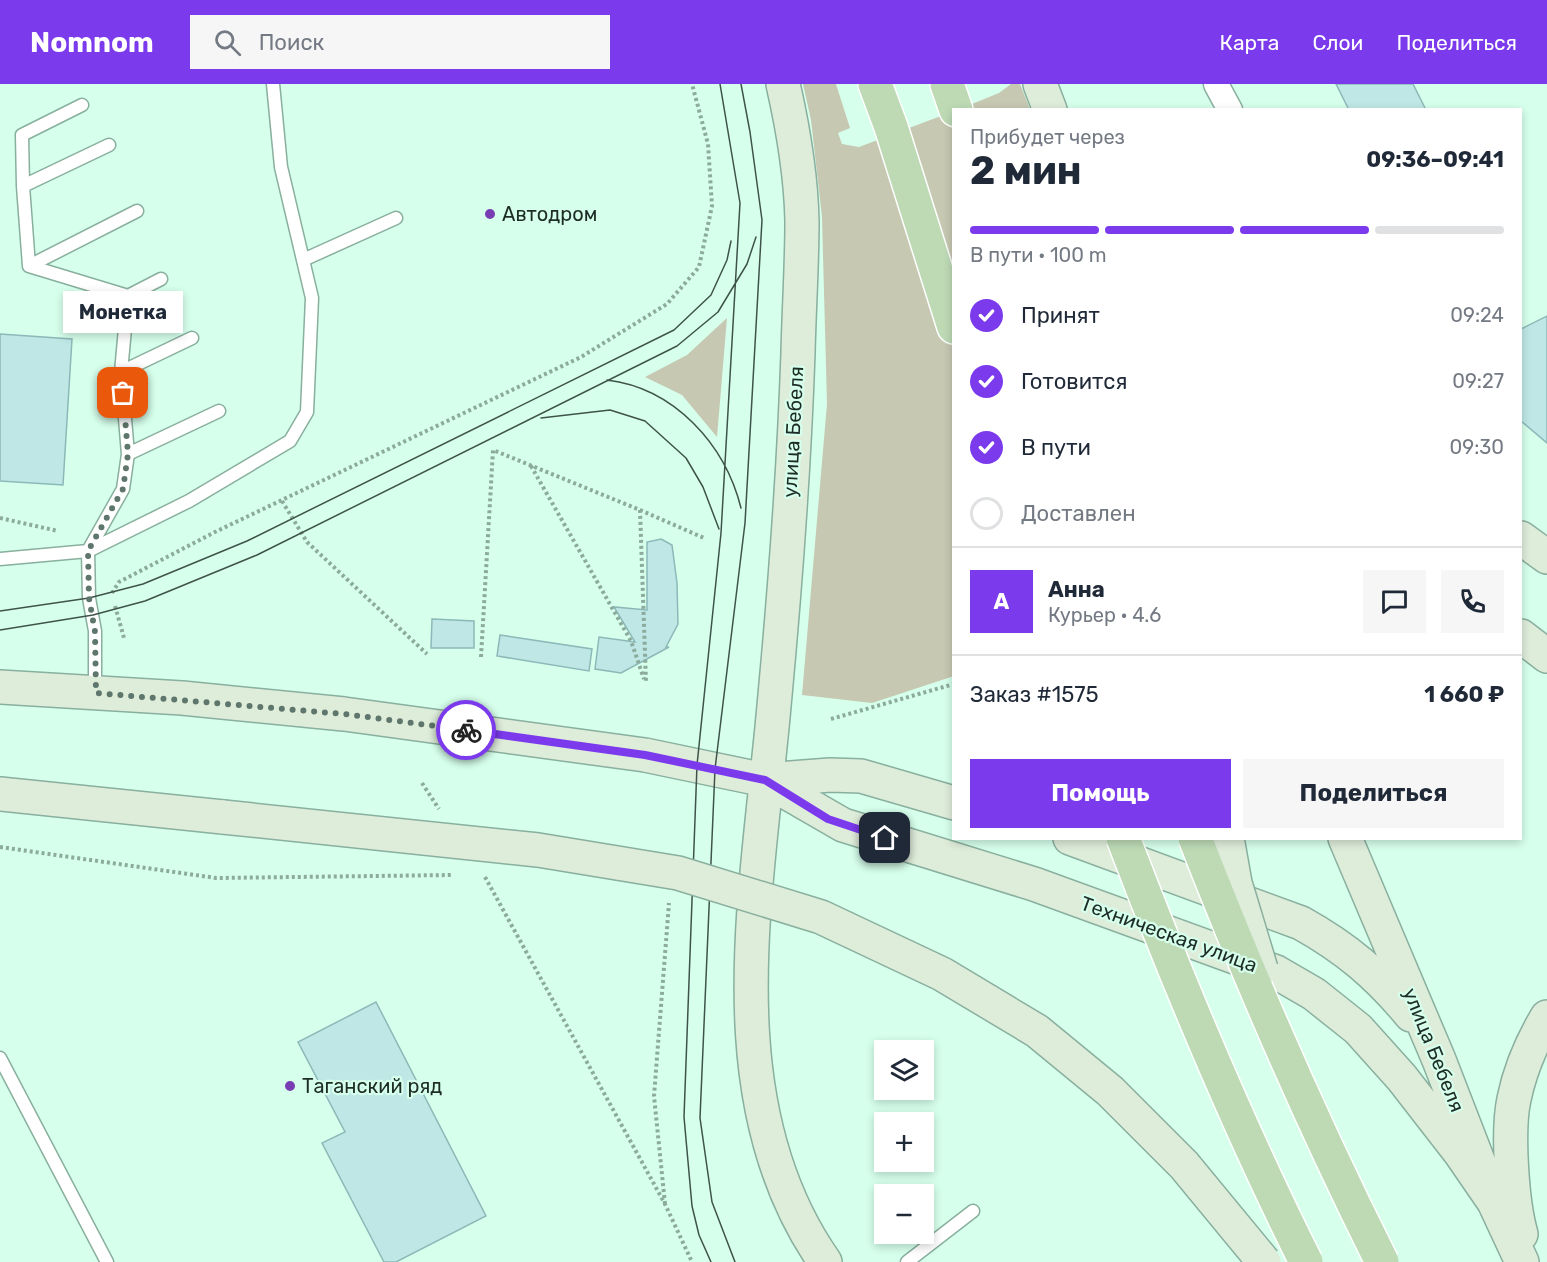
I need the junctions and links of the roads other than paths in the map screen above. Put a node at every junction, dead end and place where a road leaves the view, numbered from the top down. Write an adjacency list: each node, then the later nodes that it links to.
1 (273, 84): 13 (lane)
2 (783, 84): 28 (main road, улица Бебеля)
3 (875, 84): 17 (main road)
4 (1040, 84): 7 (main road)
5 (1216, 84): 8 (street)
6 (82, 105): 10 (lane)
7 (1049, 108)
8 (1229, 108)
9 (109, 145): 10 (lane)
10 (23, 186): 14 (lane)
11 (137, 211): 14 (lane)
12 (396, 218): 13 (lane)
13 (303, 260): 22 (lane)
14 (29, 266): 16 (lane)
15 (161, 279): 16 (lane)
16 (128, 296): 19 (lane)
17 (952, 321)
18 (192, 338): 19 (lane)
19 (121, 372): 21 (lane)
20 (219, 411): 21 (lane)
21 (128, 454): 22 (lane)
22 (88, 551): 23 (lane); 27 (lane)
23 (0, 559)
24 (1522, 637): 25 (main road)
25 (1547, 656)
26 (0, 687): 27 (main road, Техническая улица)
27 (96, 693): 28 (main road, Техническая улица)
28 (765, 780): 30 (main road, Техническая улица); 40 (main road, Техническая улица); 43 (main road, улица Бебеля)
29 (0, 794): 45 (main road, bridge)
30 (952, 802)
31 (1075, 840): 38 (main road)
32 (1123, 840): 46 (main road, bridge)
33 (1196, 840): 39 (main road, bridge)
34 (1227, 840): 39 (main road, bridge)
35 (1346, 840): 38 (main road, улица Бебеля)
36 (1547, 1017): 49 (main road)
37 (0, 1058): 42 (lane)
38 (1439, 1060): 40 (main road, улица Бебеля)
39 (1290, 1065): 47 (main road, bridge)
40 (1494, 1202): 48 (main road, улица Бебеля)
41 (974, 1211): 44 (lane)
42 (107, 1262)
43 (825, 1262)
44 (907, 1262)
45 (1264, 1262)
46 (1306, 1262)
47 (1382, 1262)
48 (1522, 1262)
49 (1528, 1262)

